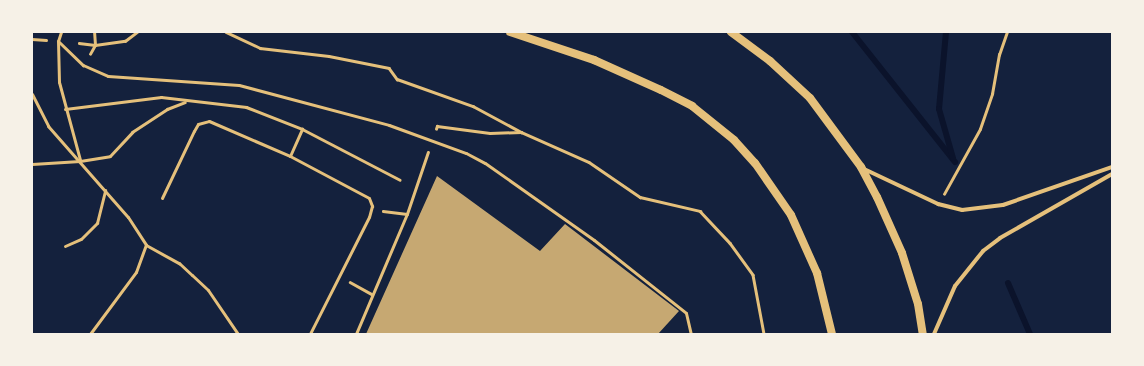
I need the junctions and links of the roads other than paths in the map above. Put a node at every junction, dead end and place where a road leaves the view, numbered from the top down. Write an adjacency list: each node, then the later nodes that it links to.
1 (61, 32): 4 (lane)
2 (510, 32): 24 (main road)
3 (731, 32): 12 (main road)
4 (58, 41): 7 (lane); 23 (lane)
5 (32, 94): 10 (lane)
6 (187, 102): 7 (lane); 8 (lane); 10 (lane)
7 (65, 109): 10 (lane)
8 (302, 129): 9 (lane); 15 (lane)
9 (290, 156): 17 (lane); 22 (lane)
10 (80, 162): 11 (lane); 16 (lane)
11 (32, 164)
12 (861, 167): 13 (street); 25 (main road)
13 (1112, 168)
14 (1112, 174): 26 (street)
15 (400, 180)
16 (105, 190): 18 (lane); 19 (lane)
17 (162, 198)
18 (146, 245): 20 (lane); 21 (lane)
19 (65, 246)
20 (90, 334)
21 (238, 334)
22 (310, 334)
23 (690, 334)
24 (832, 334)
25 (923, 334)
26 (934, 334)

